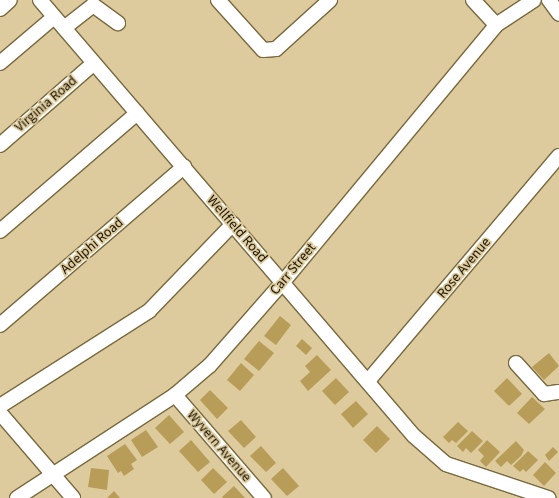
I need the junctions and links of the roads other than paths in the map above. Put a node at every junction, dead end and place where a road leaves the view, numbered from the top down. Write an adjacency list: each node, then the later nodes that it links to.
1 (10, 0): 8 (street)
2 (40, 0): 10 (street, Wellfield Road)
3 (218, 0): 4 (street)
4 (330, 0)
5 (473, 0): 12 (street)
6 (534, 0): 12 (street, Carr Street)
7 (549, 0): 9 (street)
8 (0, 9)
9 (559, 14)
10 (54, 17): 13 (street, Wellfield Road); 14 (street)
11 (118, 23): 13 (street)
12 (496, 25): 22 (street, Carr Street)
13 (64, 28): 15 (street, Wellfield Road)
14 (0, 64)
15 (93, 64): 16 (street, Wellfield Road); 17 (street, Virginia Road)
16 (137, 114): 19 (street, Wellfield Road); 21 (street)
17 (0, 145)
18 (559, 156): 25 (street, Rose Avenue)
19 (184, 167): 20 (street, Wellfield Road); 23 (street, Adelphi Road)
20 (233, 224): 22 (street, Wellfield Road); 28 (street)
21 (0, 231)
22 (283, 282): 25 (street, Wellfield Road); 27 (street, Carr Street)
23 (0, 325)
24 (516, 363): 26 (street)
25 (368, 381): 35 (street, Wellfield Road)
26 (559, 392)
27 (174, 395): 30 (street, Carr Street); 34 (street, Wyvern Avenue)
28 (0, 406)
29 (0, 413): 30 (street)
30 (53, 474): 32 (street, Carr Street); 33 (street)
31 (559, 491): 36 (street)
32 (17, 498)
33 (73, 498)
34 (264, 498)
35 (548, 498)
36 (554, 498)

